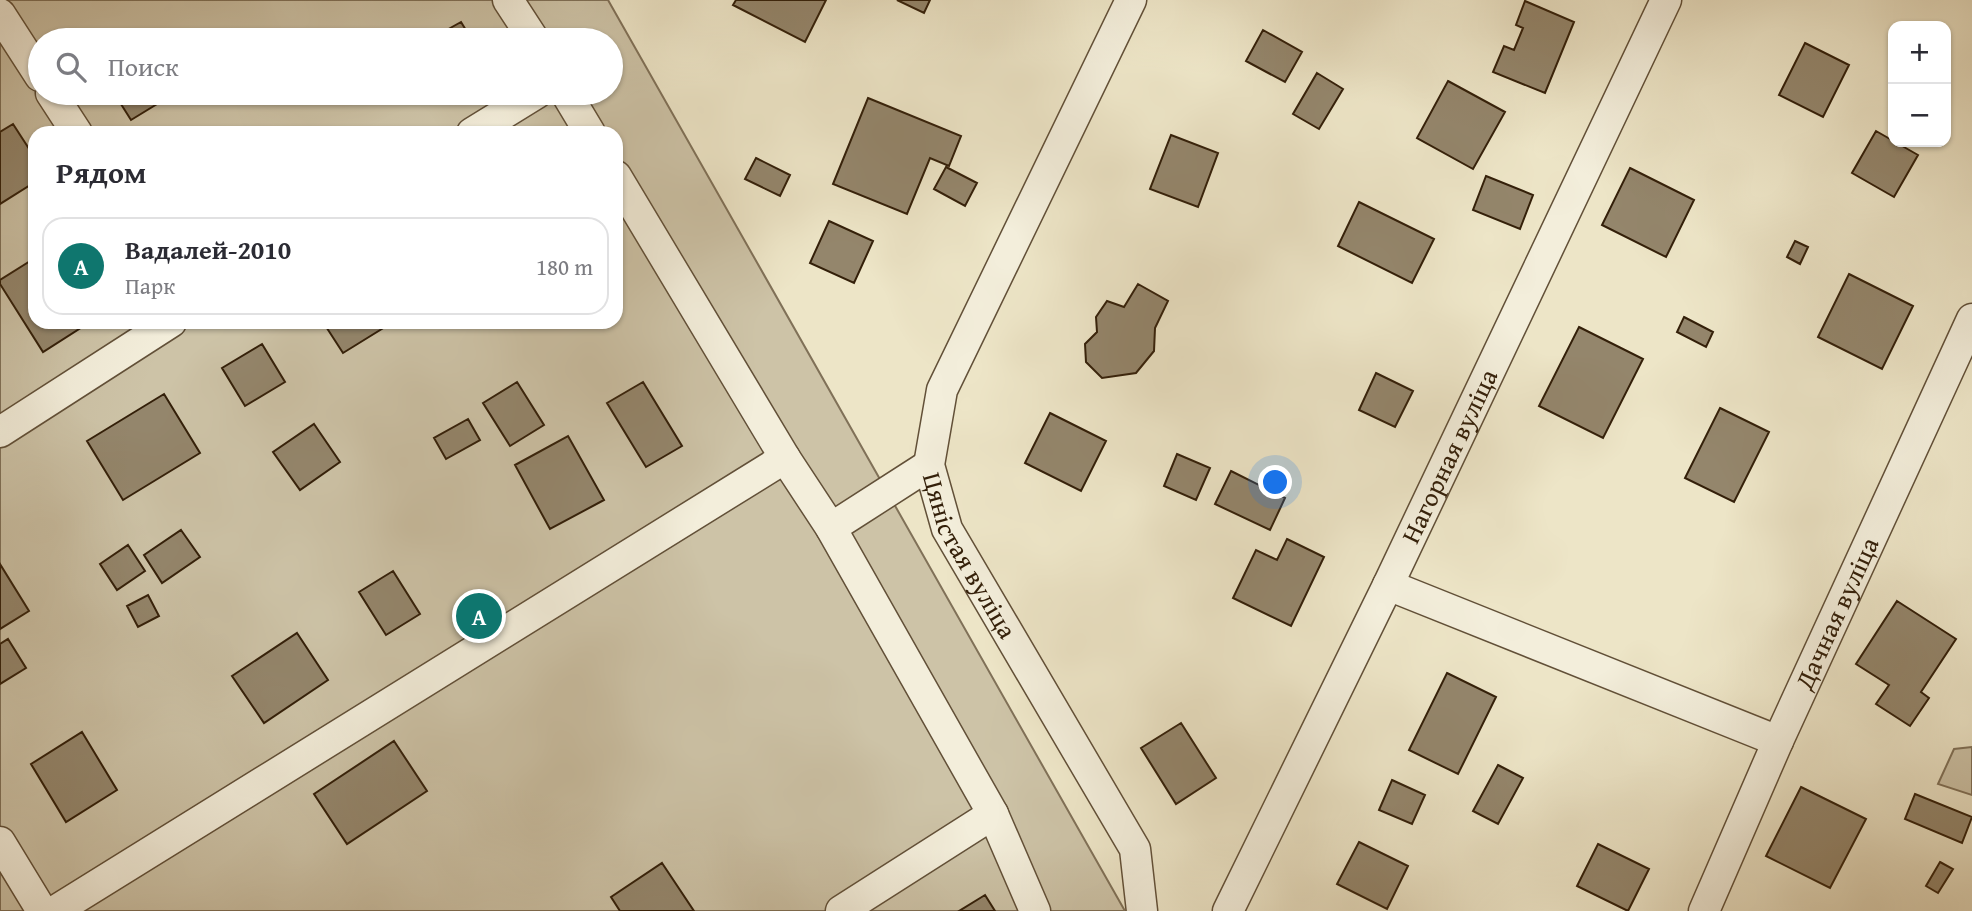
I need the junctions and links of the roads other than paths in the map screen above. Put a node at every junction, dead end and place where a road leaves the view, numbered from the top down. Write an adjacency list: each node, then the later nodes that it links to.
1 (509, 0): 5 (street)
2 (1132, 0): 18 (street, Цяністая вуліца)
3 (1666, 0): 20 (street, Нагорная вуліца)
4 (0, 14): 6 (street)
5 (526, 28)
6 (28, 57)
7 (59, 105): 10 (street)
8 (518, 105): 11 (street)
9 (573, 105): 12 (street)
10 (73, 126)
11 (483, 126)
12 (586, 126)
13 (623, 188): 17 (street)
14 (1972, 319): 21 (street, Дачная вуліца)
15 (161, 329): 16 (street)
16 (0, 432)
17 (785, 458): 19 (street); 25 (street)
18 (929, 465): 19 (street); 28 (street, Цяністая вуліца)
19 (831, 528): 22 (street)
20 (1388, 585): 21 (street); 29 (street, Нагорная вуліца)
21 (1778, 741): 30 (street, Дачная вуліца)
22 (993, 814): 26 (street); 27 (street)
23 (0, 842): 24 (street)
24 (42, 911)
25 (55, 911)
26 (841, 911)
27 (1035, 911)
28 (1142, 911)
29 (1228, 911)
30 (1704, 911)

